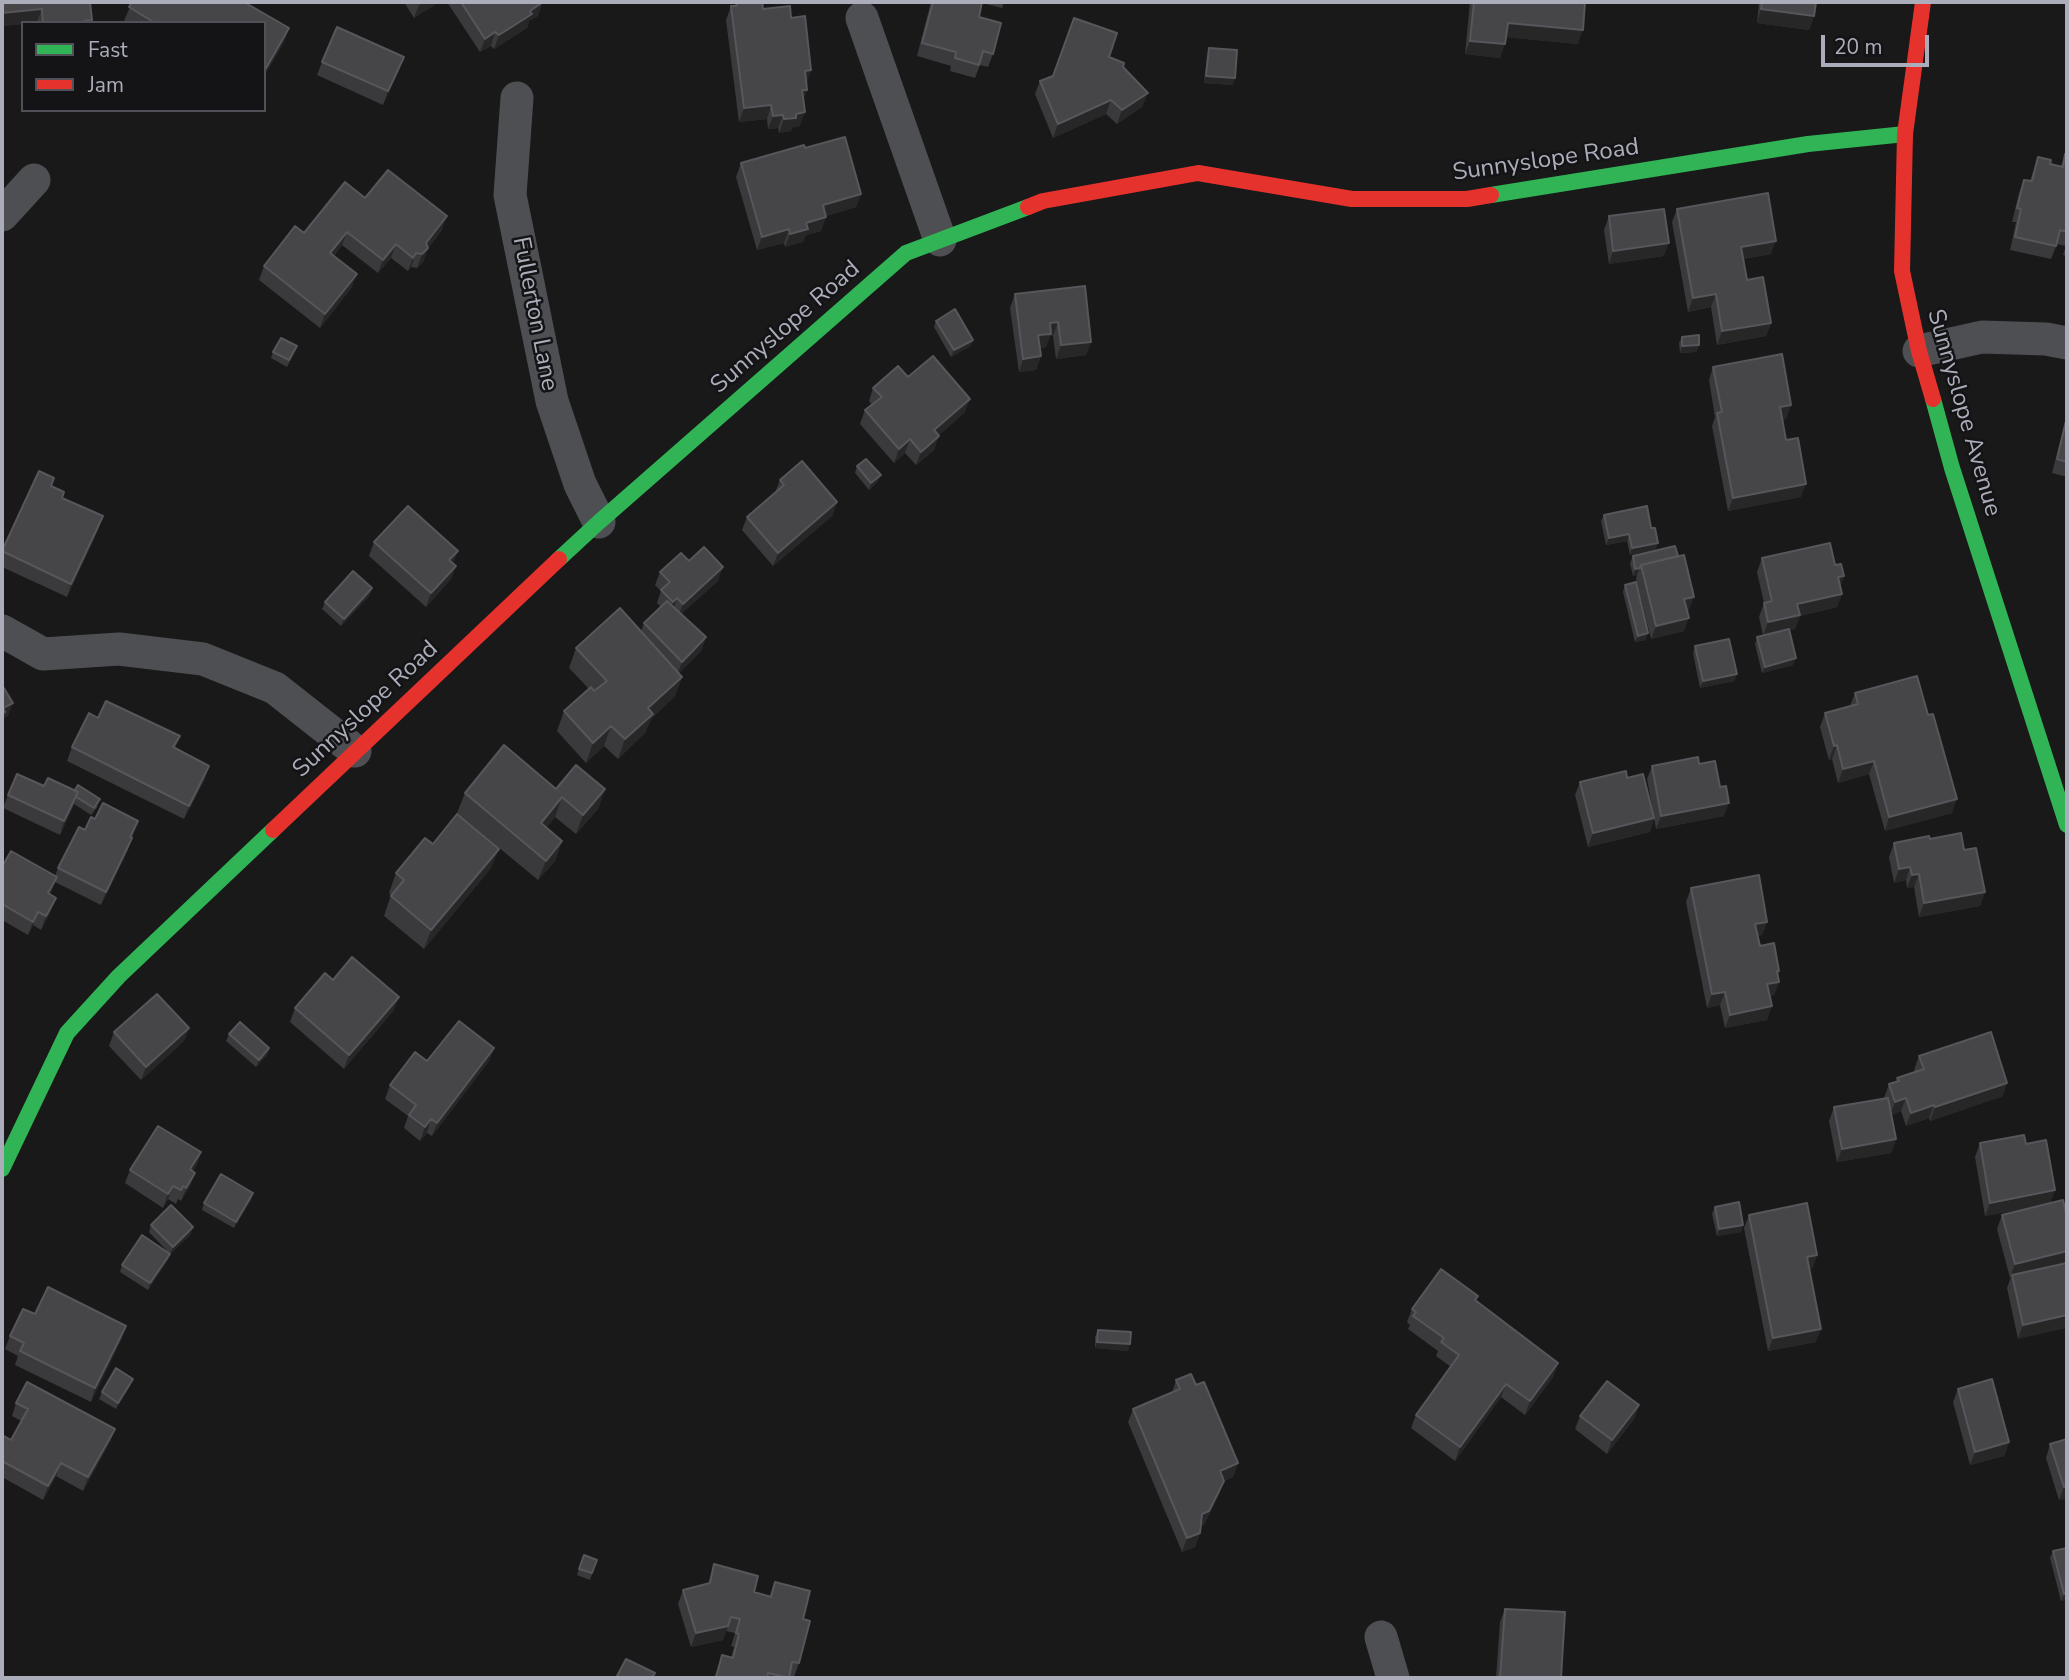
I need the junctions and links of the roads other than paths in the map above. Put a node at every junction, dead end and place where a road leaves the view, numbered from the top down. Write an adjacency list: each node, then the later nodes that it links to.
1 (1923, 2): 4 (street, Sunnyslope Avenue)
2 (862, 18): 7 (street)
3 (517, 99): 10 (street, Fullerton Lane)
4 (1905, 134): 7 (street, Sunnyslope Road); 9 (street, Sunnyslope Avenue)
5 (34, 180): 6 (street)
6 (2, 215)
7 (940, 240): 10 (street, Sunnyslope Road)
8 (2067, 343): 9 (street)
9 (1919, 351): 13 (street, Sunnyslope Avenue)
10 (599, 522): 12 (street, Sunnyslope Road)
11 (2, 631): 12 (street)
12 (355, 751): 14 (street, Sunnyslope Road)
13 (2067, 825)
14 (2, 1169)
15 (1381, 1637): 16 (street)
16 (1393, 1678)

